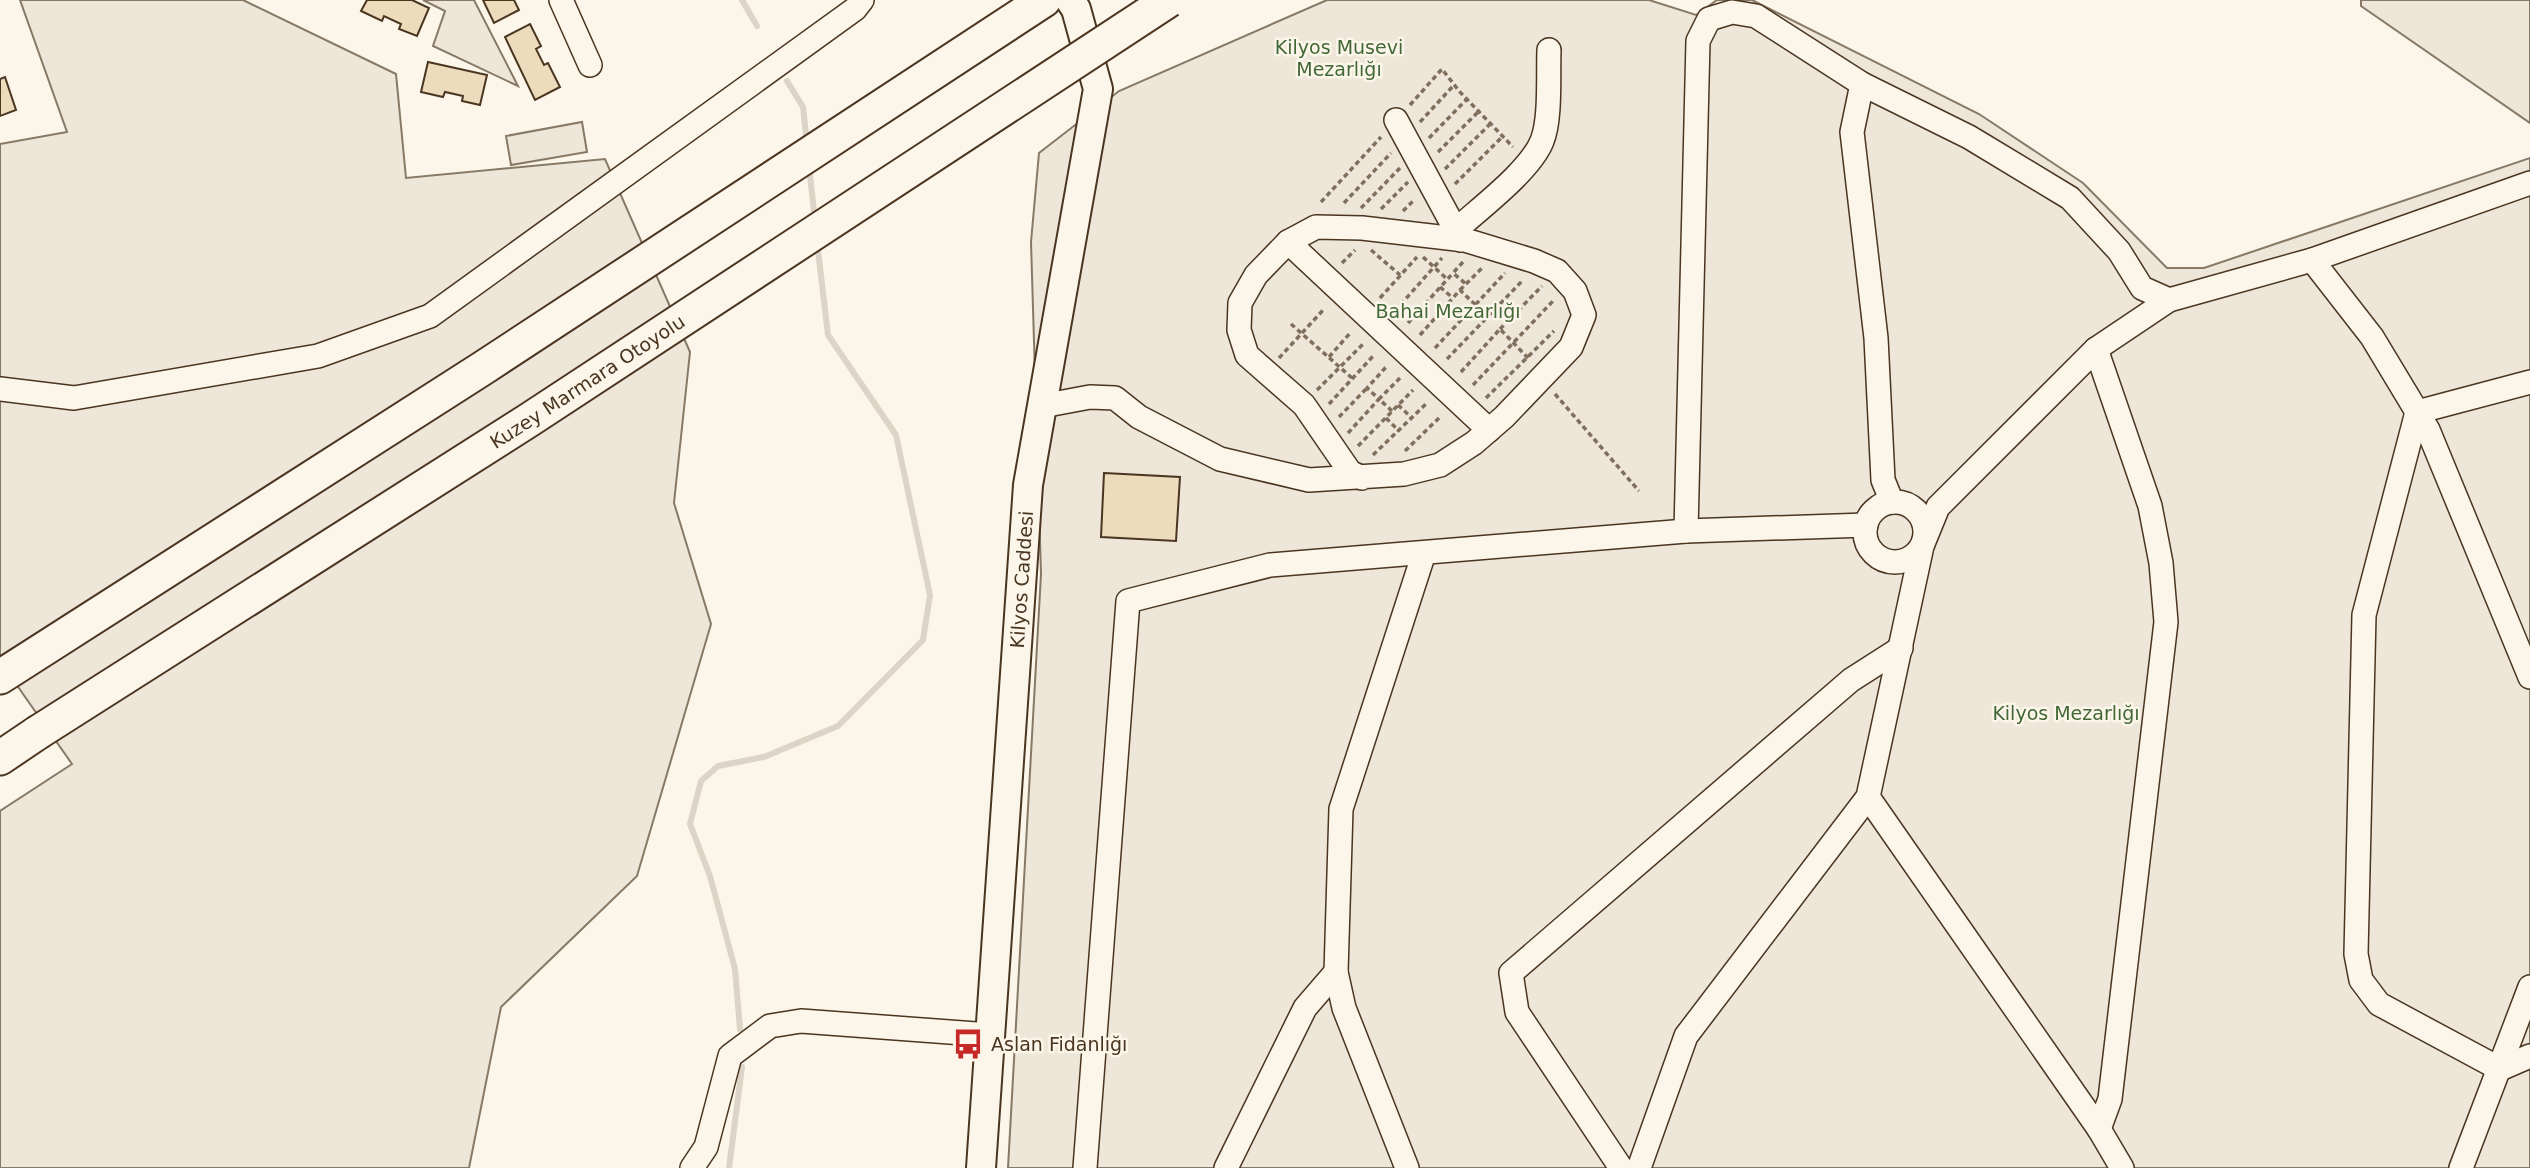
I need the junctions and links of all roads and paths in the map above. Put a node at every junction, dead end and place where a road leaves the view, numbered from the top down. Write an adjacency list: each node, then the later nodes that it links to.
1 (561, 0): 7 (street)
2 (862, 0): 55 (street)
3 (1044, 0): 82 (highway)
4 (1070, 0): 62 (main road, Kilyos Caddesi)
5 (1169, 0): 84 (highway, Kuzey Marmara Otoyolu, bridge)
6 (1549, 50): 14 (street)
7 (590, 65)
8 (1862, 84): 26 (street); 76 (street); 78 (street)
9 (1395, 120): 12 (street)
10 (1503, 136): 12 (path)
11 (2530, 183): 15 (street)
12 (1439, 199): 14 (street)
13 (1289, 242): 14 (street); 70 (street); 72 (street)
14 (1505, 253): 17 (path); 18 (path); 21 (path); 27 (path); 28 (street); 31 (path); 34 (path); 38 (path)
15 (2312, 260): 26 (street); 65 (street)
16 (1342, 263): 19 (path)
17 (1434, 268): 19 (path); 20 (path); 30 (path)
18 (1452, 273): 20 (path); 21 (path)
19 (1401, 275): 24 (path)
20 (1447, 279): 22 (path)
21 (1466, 284): 23 (path)
22 (1440, 287): 25 (path); 32 (path)
23 (1460, 290): 25 (path); 27 (path)
24 (1380, 298)
25 (1453, 298): 37 (path)
26 (2169, 300): 41 (street)
27 (1474, 304): 31 (path); 40 (path)
28 (1580, 306): 44 (path); 51 (street)
29 (1325, 308): 36 (path)
30 (1395, 311)
31 (1488, 317): 46 (path)
32 (1408, 323)
33 (1291, 324): 36 (path)
34 (1500, 330): 38 (path); 53 (path)
35 (1351, 332): 43 (path)
36 (1302, 334): 43 (path); 45 (path)
37 (1420, 335)
38 (1513, 343): 44 (path); 53 (path)
39 (1363, 344): 48 (path)
40 (1435, 348)
41 (2096, 349): 79 (street); 91 (street)
42 (1375, 354): 49 (path)
43 (1329, 357): 48 (path)
44 (1527, 357): 51 (path); 53 (path)
45 (1278, 359)
46 (1447, 359)
47 (1387, 366): 54 (path)
48 (1341, 367): 49 (path); 57 (path)
49 (1352, 378): 63 (path)
50 (1400, 378): 58 (path)
51 (1544, 378): 70 (street); 75 (path)
52 (2530, 382): 65 (street)
53 (1473, 384)
54 (1367, 388): 58 (path); 69 (path)
55 (0, 389)
56 (1413, 390): 61 (path)
57 (1314, 394)
58 (1379, 399): 64 (path); 72 (path)
59 (1320, 400): 63 (path)
60 (1427, 403): 68 (path)
61 (1398, 405): 64 (path); 68 (path)
62 (1042, 406): 74 (street); 88 (main road, Kilyos Caddesi)
63 (1326, 407): 69 (path)
64 (1392, 411): 67 (path)
65 (2417, 412): 83 (street); 90 (street)
66 (1441, 416): 73 (path)
67 (1386, 418): 71 (path); 72 (path)
68 (1412, 418): 71 (path)
69 (1337, 419): 72 (path)
70 (1489, 430): 73 (street)
71 (1399, 431): 73 (path)
72 (1339, 444): 73 (street); 74 (street)
73 (1365, 476): 74 (street)
74 (1309, 481)
75 (1639, 491)
76 (1892, 502): 77 (street); 79 (street)
77 (1866, 526): 78 (street); 79 (street)
78 (1686, 531): 80 (street)
79 (1922, 546): 81 (street)
80 (1424, 553): 86 (street); 94 (street)
81 (1901, 648): 85 (street); 97 (street)
82 (0, 677)
83 (2530, 677)
84 (0, 758)
85 (1868, 797): 91 (street); 98 (street)
86 (1336, 972): 95 (street); 96 (street)
87 (2530, 987): 90 (street)
88 (990, 1035): 92 (street); 93 (main road, Kilyos Caddesi)
89 (2530, 1056): 90 (street)
90 (2500, 1069): 100 (street)
91 (2099, 1129): 99 (street)
92 (692, 1168)
93 (981, 1168)
94 (1085, 1168)
95 (1226, 1168)
96 (1407, 1168)
97 (1621, 1168)
98 (1639, 1168)
99 (2122, 1168)
100 (2461, 1168)

